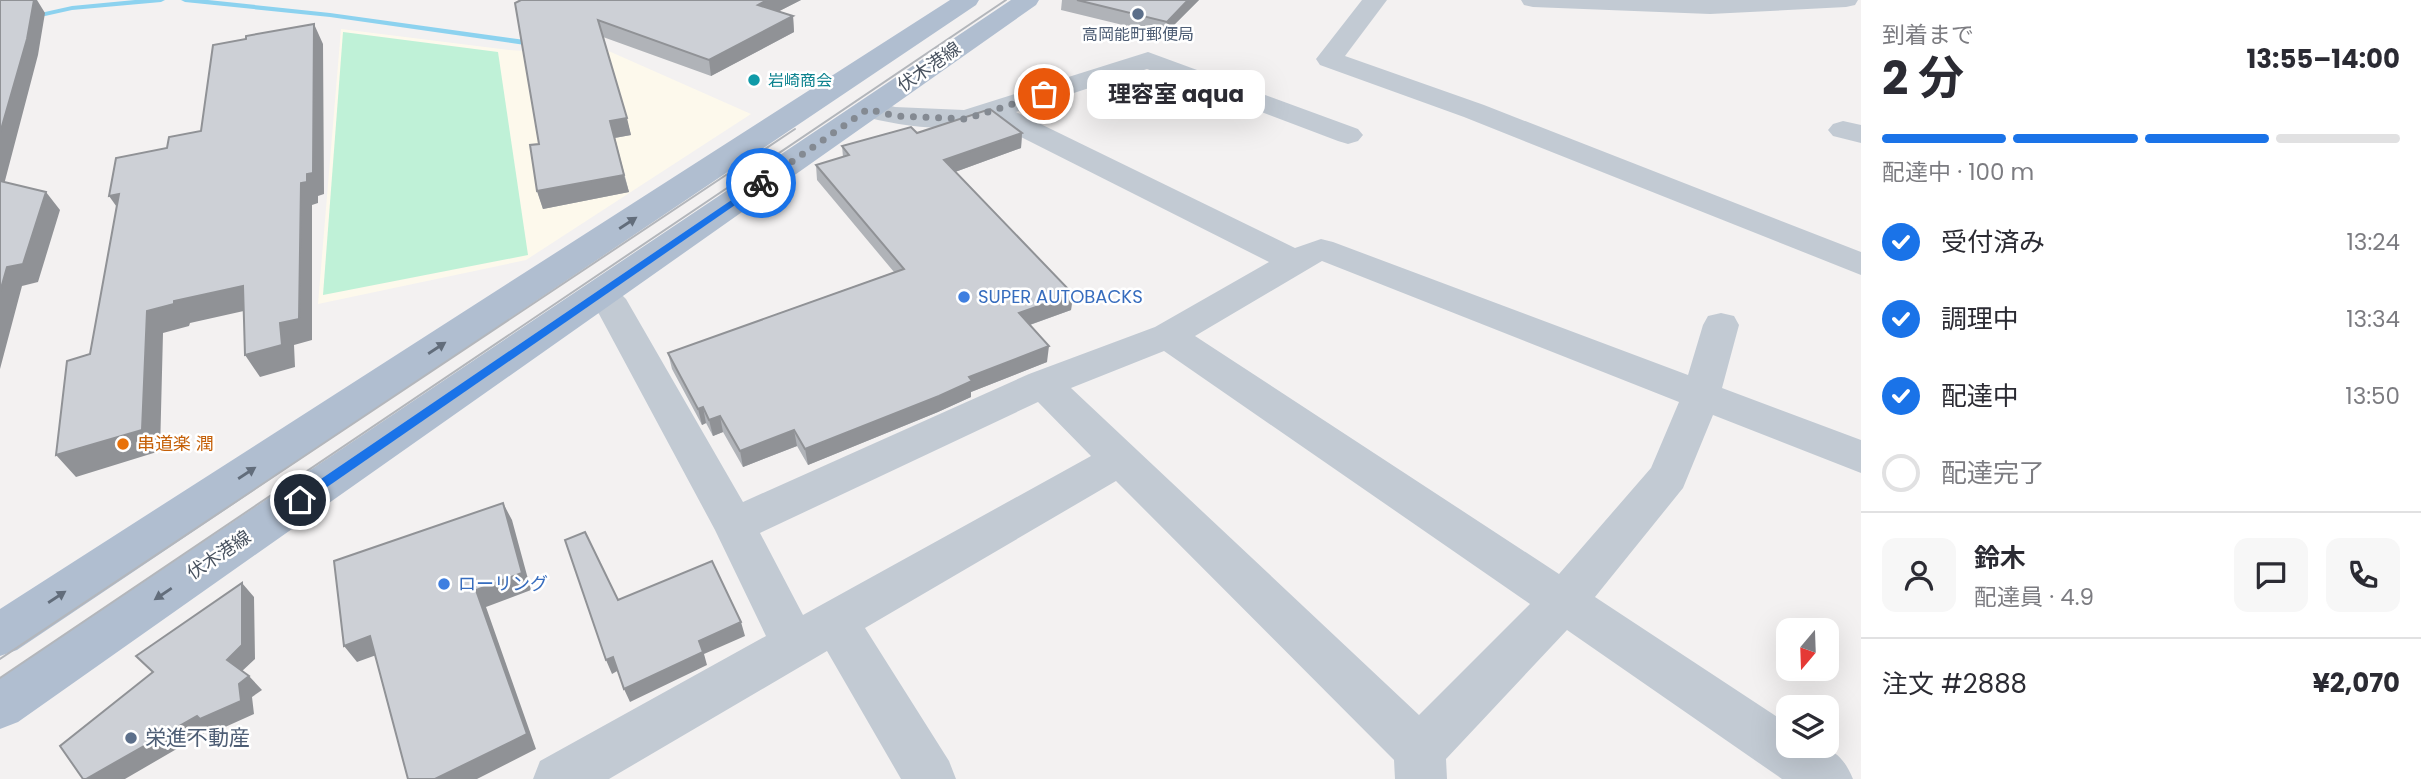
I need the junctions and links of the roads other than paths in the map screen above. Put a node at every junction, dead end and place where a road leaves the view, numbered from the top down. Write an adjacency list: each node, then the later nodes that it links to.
1 (967, 0): 22 (main road, 伏木港線, one-way to 1)
2 (1027, 0): 7 (main road, 伏木港線)
3 (1375, 0): 11 (street)
4 (1534, 0): 6 (street)
5 (1846, 0): 6 (street)
6 (1704, 3)
7 (868, 109): 8 (street); 12 (main road, 伏木港線)
8 (992, 111): 9 (street); 10 (street)
9 (1348, 135)
10 (1295, 261): 14 (street); 16 (street)
11 (1861, 264)
12 (600, 293): 19 (street); 24 (main road, 伏木港線, one-way to 24)
13 (1721, 325): 16 (street)
14 (1168, 336): 15 (street); 20 (street)
15 (1043, 384): 18 (street); 19 (street)
16 (1701, 395): 17 (street); 20 (street)
17 (1861, 457)
18 (1120, 459): 21 (street); 25 (street)
19 (734, 525): 23 (street)
20 (1563, 602): 25 (street); 28 (street)
21 (835, 622): 23 (street); 27 (street)
22 (0, 635)
23 (794, 645): 26 (street)
24 (0, 706)
25 (1420, 765)
26 (559, 779)
27 (930, 779)
28 (1827, 779)

